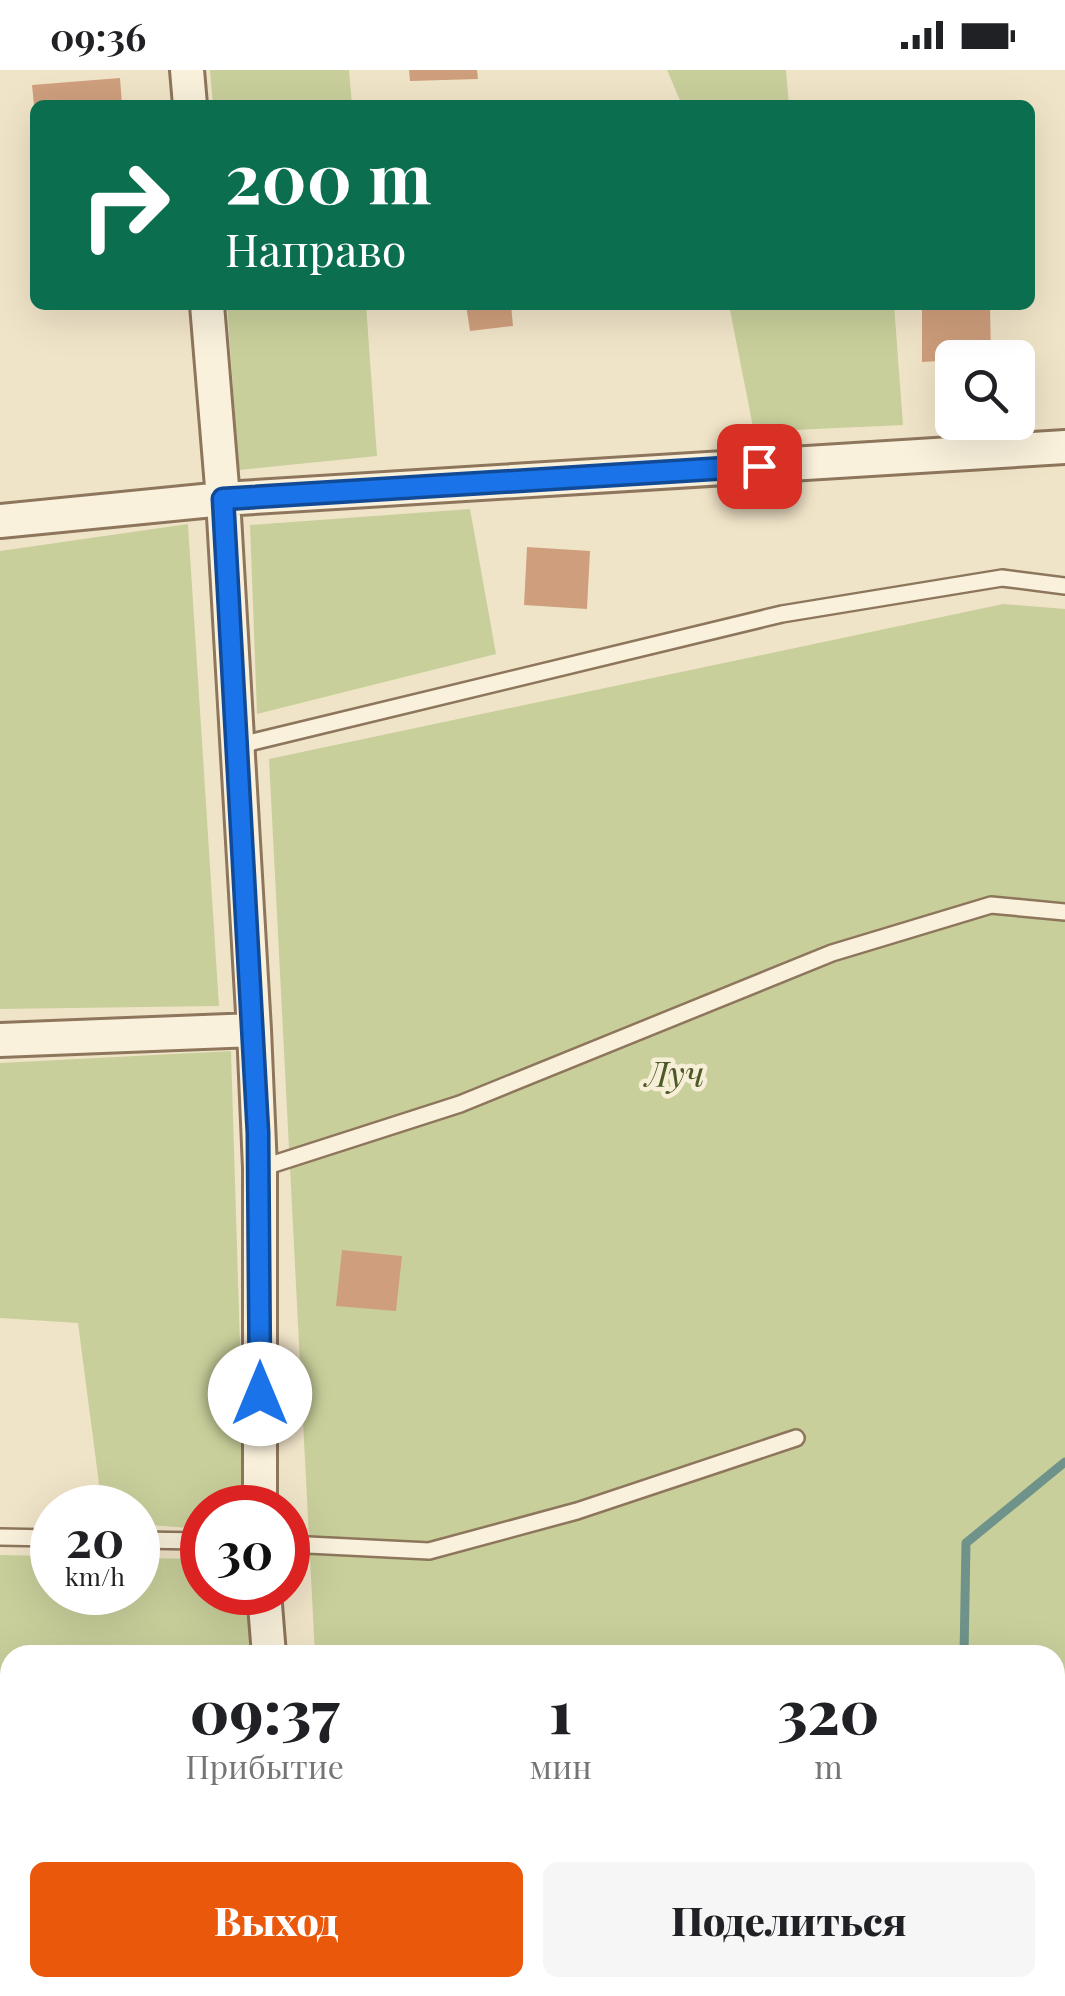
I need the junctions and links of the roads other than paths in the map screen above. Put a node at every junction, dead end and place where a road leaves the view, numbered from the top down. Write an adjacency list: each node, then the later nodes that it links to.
1 (187, 70): 2 (street)
2 (190, 100)
3 (206, 310): 5 (street)
4 (1065, 447): 5 (street)
5 (223, 499): 6 (street); 8 (street)
6 (0, 521)
7 (1065, 586): 8 (lane)
8 (236, 746): 10 (street)
9 (1065, 912): 12 (lane)
10 (254, 1030): 11 (street); 12 (street)
11 (0, 1040)
12 (260, 1168): 14 (street)
13 (796, 1438): 17 (lane)
14 (260, 1485)
15 (0, 1537): 16 (lane)
16 (30, 1538)
17 (310, 1545)
18 (265, 1615): 19 (street)
19 (267, 1645)

